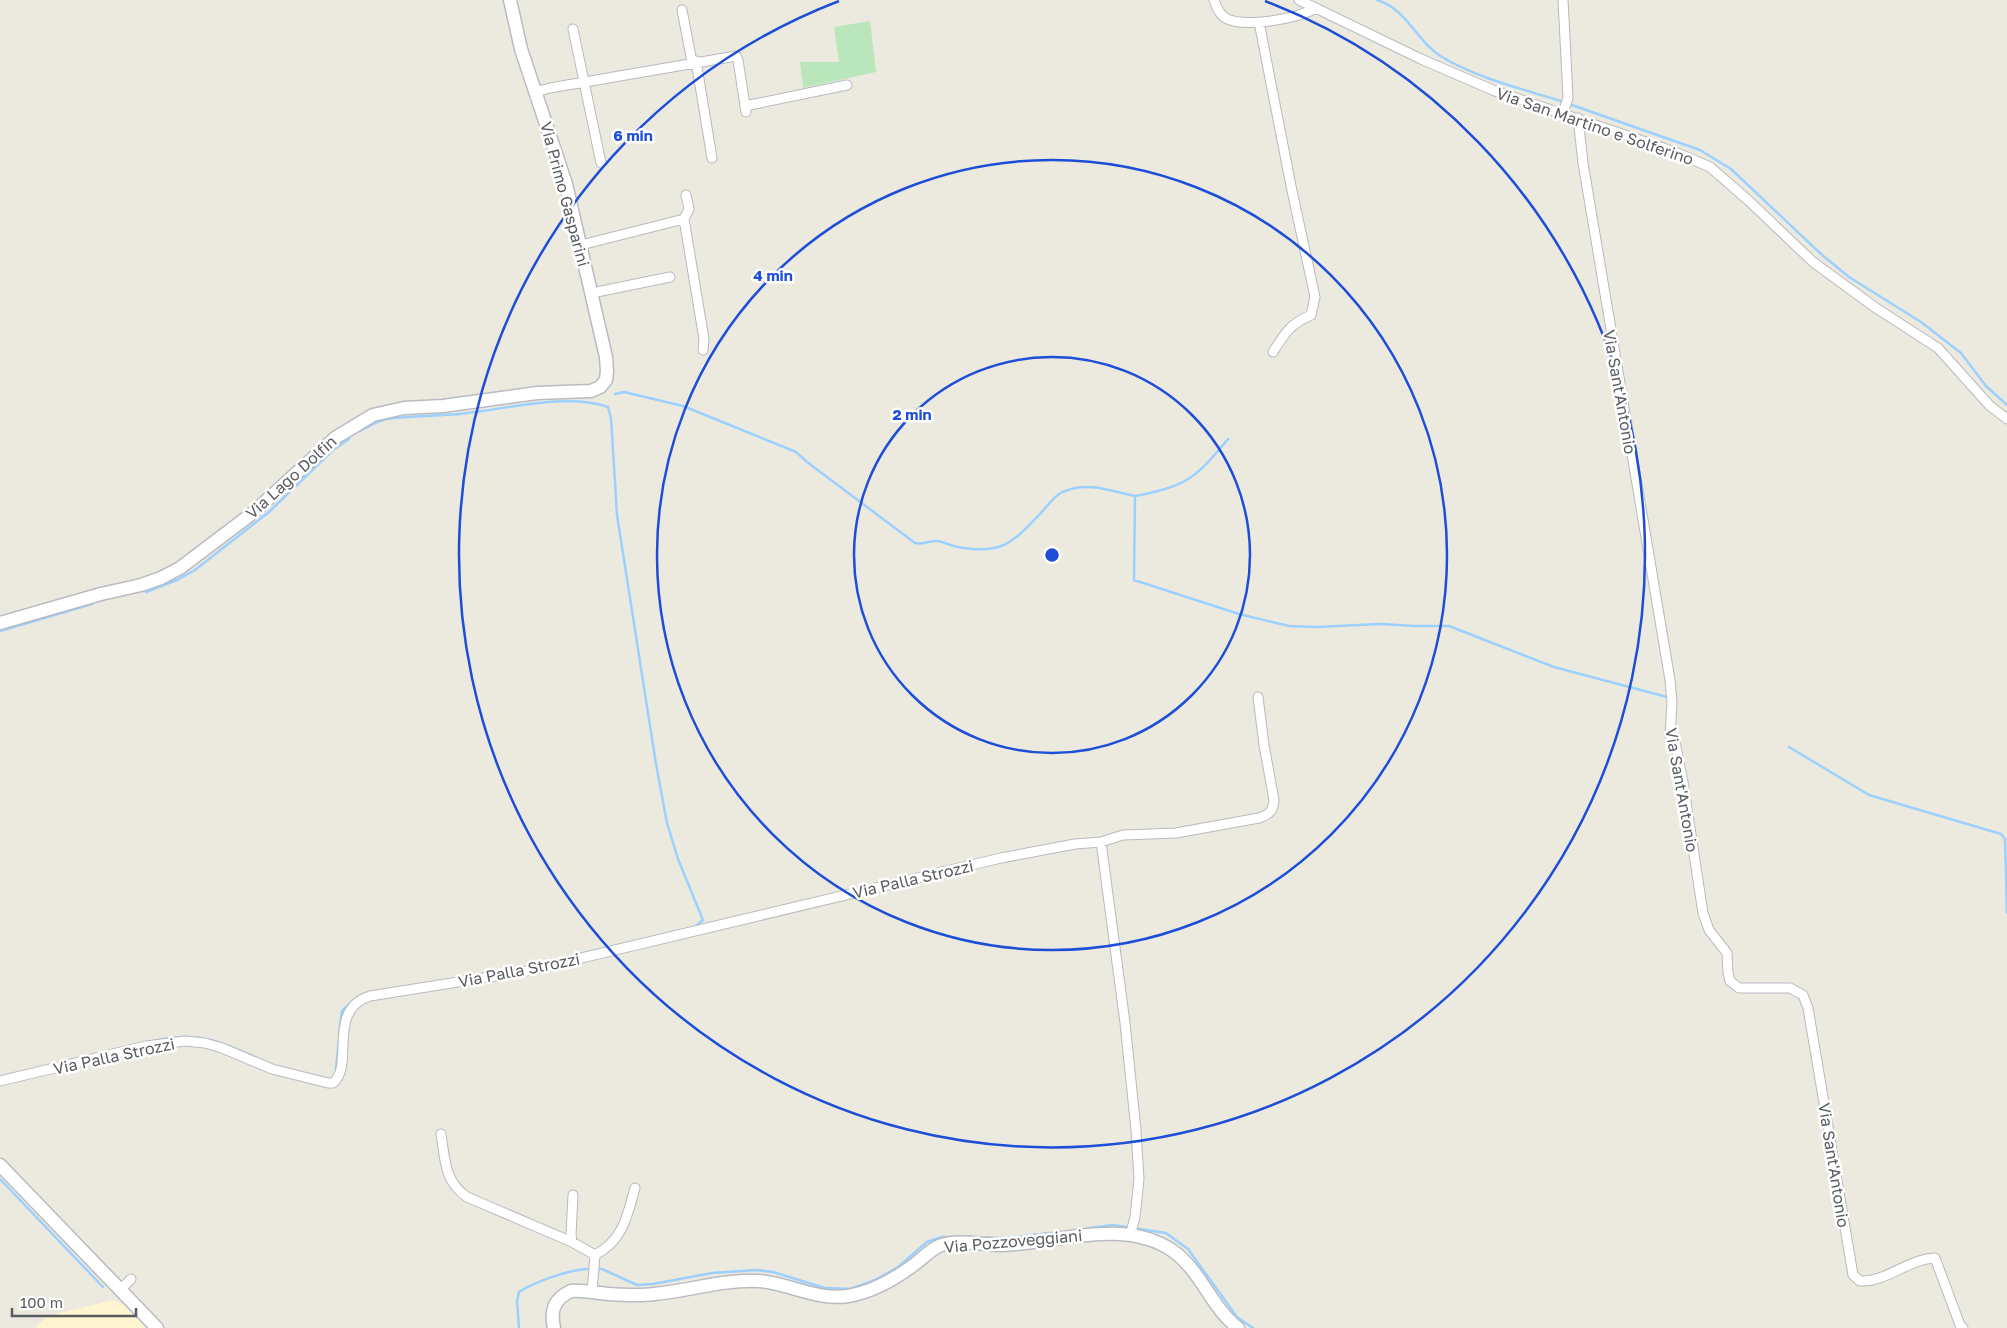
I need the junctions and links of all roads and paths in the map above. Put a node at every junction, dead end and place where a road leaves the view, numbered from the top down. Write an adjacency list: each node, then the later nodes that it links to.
1 (510, 0): 12 (street, Via Primo Gasparini)
2 (1214, 0): 7 (street)
3 (1299, 0): 5 (street, Via San Martino e Solferino)
4 (1563, 0): 13 (street)
5 (1315, 8): 7 (street); 13 (street, Via San Martino e Solferino)
6 (682, 10): 9 (street)
7 (1259, 22): 23 (street)
8 (573, 29): 10 (street)
9 (694, 62): 10 (street); 11 (street); 15 (street)
10 (584, 82): 12 (street); 16 (street)
11 (847, 85)
12 (535, 92): 19 (street, Via Primo Gasparini)
13 (1566, 106): 14 (street, Via San Martino e Solferino)
14 (1578, 118): 25 (street, Via San Martino e Solferino); 41 (street, Via Sant'Antonio)
15 (712, 158)
16 (601, 164)
17 (686, 195): 18 (street)
18 (684, 219): 19 (street); 22 (street)
19 (581, 245): 21 (street, Via Primo Gasparini)
20 (670, 277): 21 (street)
21 (592, 293): 24 (street, Via Primo Gasparini)
22 (703, 350)
23 (1273, 352)
24 (600, 387): 26 (street, Via Lago Dolfin)
25 (2007, 419)
26 (0, 623)
27 (1258, 697): 28 (street, Via Palla Strozzi)
28 (1101, 842): 29 (street, Via Palla Strozzi); 34 (street)
29 (0, 1081)
30 (441, 1134): 35 (street)
31 (0, 1165): 38 (street)
32 (635, 1188): 36 (street)
33 (574, 1195): 35 (street)
34 (1130, 1232): 37 (street, Via Pozzoveggiani); 40 (street, Via Pozzoveggiani)
35 (572, 1242): 36 (street)
36 (595, 1258): 37 (street)
37 (592, 1288): 39 (street, Via Pozzoveggiani)
38 (157, 1328)
39 (554, 1328)
40 (1238, 1328)
41 (1963, 1328)

